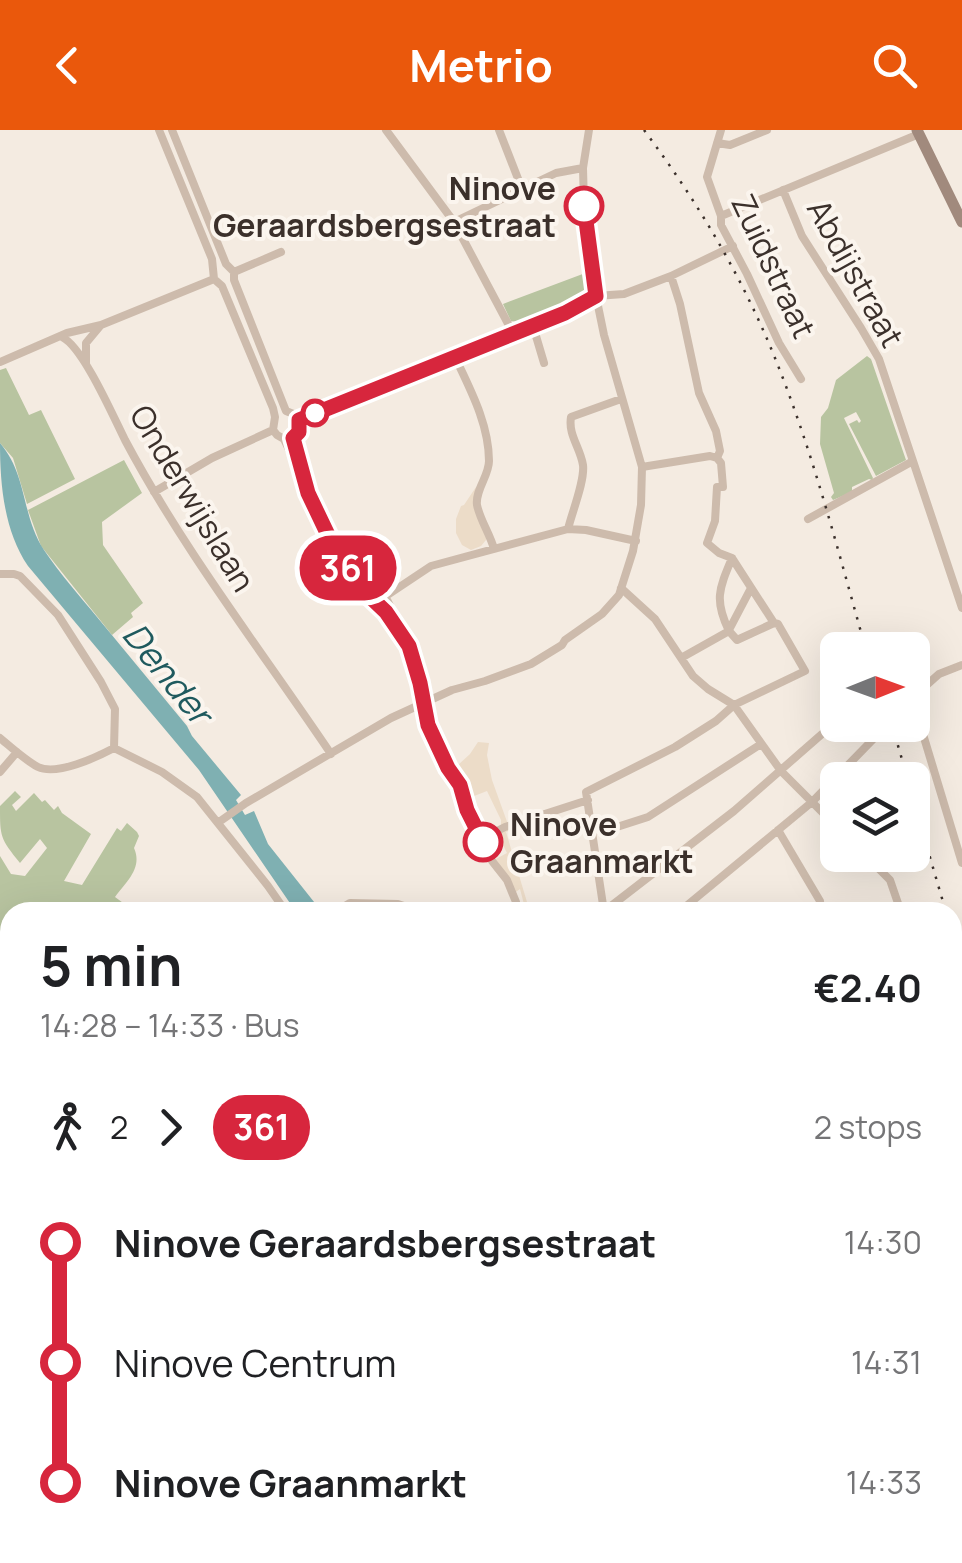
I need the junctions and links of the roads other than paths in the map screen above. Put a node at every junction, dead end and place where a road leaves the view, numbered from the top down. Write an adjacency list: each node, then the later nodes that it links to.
1 (159, 130): 14 (street)
2 (172, 130): 12 (street)
3 (386, 130): 16 (street)
4 (499, 130): 11 (street)
5 (588, 130): 10 (street)
6 (721, 130): 9 (street)
7 (767, 130): 9 (street)
8 (918, 132): 13 (street); 17 (main road)
9 (717, 144): 15 (street, Zuidstraat)
10 (582, 168): 11 (street); 25 (street)
11 (522, 189): 16 (street)
12 (196, 190): 14 (street); 20 (street)
13 (783, 190): 15 (street); 44 (street, Abdijstraat)
14 (186, 195): 21 (street)
15 (722, 216): 18 (street, Zuidstraat)
16 (454, 222): 30 (street)
17 (962, 222)
18 (733, 246): 23 (street); 36 (street, Zuidstraat)
19 (281, 252): 22 (street)
20 (226, 264): 21 (street); 22 (street)
21 (214, 274): 24 (street); 28 (street)
22 (234, 276): 24 (street); 38 (street)
23 (671, 276): 25 (street); 43 (street)
24 (222, 286): 39 (street)
25 (596, 296): 26 (street); 27 (street)
26 (600, 310): 27 (street); 37 (street)
27 (565, 313): 29 (street)
28 (101, 325): 31 (street); 34 (street)
29 (532, 326): 30 (street); 35 (street)
30 (513, 333): 32 (street)
31 (62, 337): 33 (street); 34 (street, Onderwijslaan)
32 (456, 357): 40 (street); 50 (street)
33 (0, 362)
34 (86, 363): 46 (street, Onderwijslaan)
35 (544, 363)
36 (801, 379)
37 (621, 399): 45 (street); 48 (street)
38 (286, 411): 39 (street); 40 (street)
39 (275, 417): 41 (street)
40 (299, 420): 42 (street)
41 (273, 430): 42 (street); 46 (street)
42 (288, 438): 52 (street)
43 (717, 458): 45 (street); 51 (street)
44 (914, 462): 47 (street); 58 (street, Abdijstraat)
45 (642, 467): 49 (street)
46 (154, 492): 74 (street, Onderwijslaan)
47 (808, 519)
48 (568, 530): 49 (street); 50 (street)
49 (636, 541): 54 (street)
50 (494, 549): 56 (street)
51 (732, 558): 55 (street); 61 (street)
52 (350, 570): 56 (street); 57 (street)
53 (0, 574): 72 (street)
54 (621, 588): 62 (street); 65 (street)
55 (751, 588): 59 (street); 61 (street)
56 (387, 596): 57 (street); 60 (street)
57 (377, 602): 60 (street)
58 (962, 608)
59 (774, 623): 61 (street); 66 (street)
60 (398, 627): 65 (street)
61 (729, 630): 62 (street)
62 (680, 658): 66 (street)
63 (962, 665): 64 (street)
64 (930, 682)
65 (422, 703): 74 (street); 83 (street)
66 (734, 705): 71 (street); 77 (street)
67 (820, 736): 75 (street)
68 (0, 738): 73 (street)
69 (870, 742): 78 (street)
70 (925, 742): 84 (street)
71 (761, 744): 75 (street); 82 (street)
72 (114, 748): 73 (street); 80 (street)
73 (18, 752): 76 (street)
74 (331, 754): 80 (street)
75 (781, 771): 78 (street); 90 (street)
76 (0, 772)
77 (587, 796): 82 (street); 83 (street)
78 (812, 802): 79 (street); 81 (street)
79 (820, 810)
80 (224, 818): 87 (street)
81 (778, 830): 91 (street); 92 (street)
82 (594, 831): 89 (street)
83 (482, 839): 88 (street)
84 (958, 839): 85 (street)
85 (962, 863)
86 (882, 872): 93 (street)
87 (279, 902)
88 (516, 902)
89 (603, 902)
90 (616, 902)
91 (691, 902)
92 (820, 902)
93 (898, 902)

